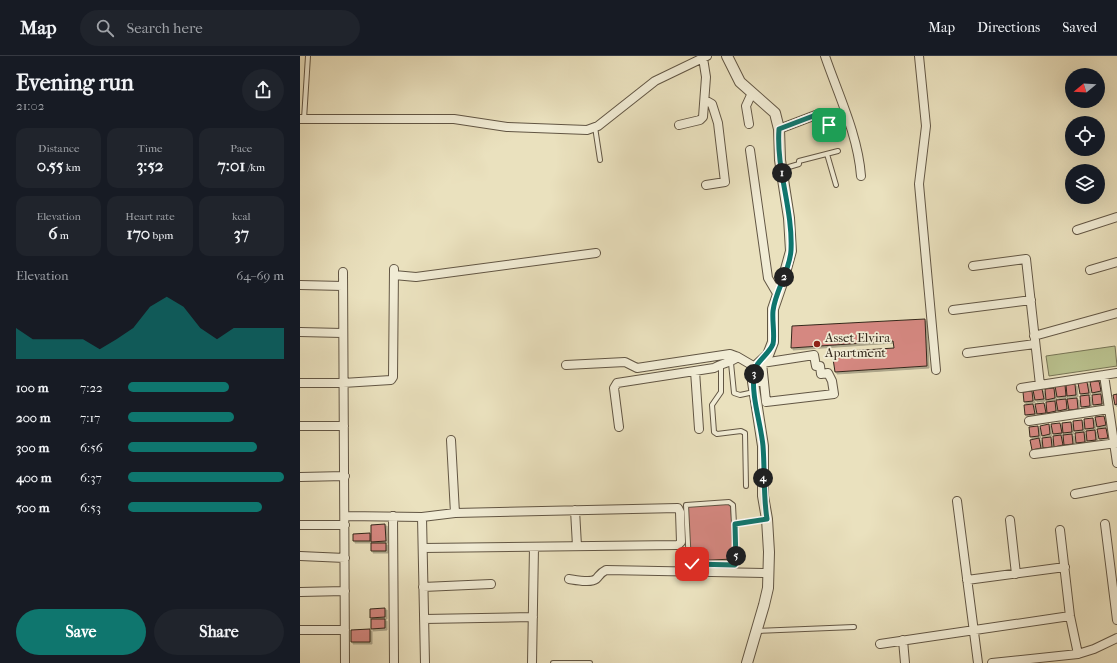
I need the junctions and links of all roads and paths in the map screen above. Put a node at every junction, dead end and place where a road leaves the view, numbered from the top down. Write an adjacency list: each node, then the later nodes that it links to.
1 (308, 56): 8 (lane)
2 (727, 56): 6 (street)
3 (825, 56): 9 (street)
4 (919, 56): 44 (street)
5 (705, 57): 7 (street); 12 (street)
6 (752, 93): 10 (street); 13 (street)
7 (705, 100): 11 (street); 20 (street)
8 (302, 119): 12 (street)
9 (847, 120): 13 (street); 19 (street)
10 (749, 124)
11 (679, 125)
12 (595, 127): 17 (lane)
13 (779, 129): 18 (street)
14 (750, 150): 31 (street)
15 (838, 151): 16 (lane)
16 (827, 154): 18 (lane); 21 (lane)
17 (600, 160)
18 (782, 169): 31 (street)
19 (861, 176)
20 (706, 185)
21 (836, 185)
22 (1117, 217): 23 (street)
23 (1077, 230)
24 (596, 253): 50 (street)
25 (1117, 262): 27 (street)
26 (973, 266): 32 (street)
27 (1090, 270)
28 (343, 272): 30 (street)
29 (300, 285): 30 (street)
30 (343, 286): 36 (street)
31 (778, 295): 43 (street)
32 (1031, 300): 33 (street); 37 (street)
33 (953, 310)
34 (1117, 313): 37 (street)
35 (300, 332): 36 (street)
36 (342, 333): 50 (street)
37 (1035, 340): 38 (street); 51 (street)
38 (967, 352)
39 (738, 357): 40 (street); 42 (street); 43 (street)
40 (731, 363): 41 (street); 52 (lane)
41 (721, 364): 45 (street); 66 (lane)
42 (566, 365)
43 (755, 367): 52 (street)
44 (936, 370)
45 (695, 371): 58 (street); 59 (street)
46 (1117, 373): 47 (street)
47 (1104, 375): 51 (street); 54 (street)
48 (764, 382): 48 (street); 52 (street)
49 (300, 383): 50 (street)
50 (343, 383): 57 (street)
51 (1040, 385): 53 (street)
52 (754, 387): 75 (street)
53 (1021, 388)
54 (1109, 409): 55 (street); 61 (street)
55 (1029, 421)
56 (300, 426): 57 (street)
57 (344, 426): 64 (street)
58 (619, 427)
59 (699, 429)
60 (451, 440): 71 (street)
61 (1116, 443): 62 (street); 63 (street)
62 (1034, 454)
63 (1117, 463)
64 (345, 476): 65 (street); 72 (street)
65 (300, 477)
66 (746, 486)
67 (1117, 486): 68 (street)
68 (1075, 494)
69 (957, 501): 91 (street)
70 (575, 510): 71 (street); 82 (street); 82 (street)
71 (455, 513): 74 (street)
72 (345, 516): 73 (street); 80 (street)
73 (393, 516): 74 (street); 110 (street)
74 (422, 517): 84 (street)
75 (767, 519): 77 (lane); 88 (street)
76 (1010, 520): 89 (street)
77 (735, 524): 77 (lane)
78 (1105, 524): 99 (street)
79 (300, 525): 80 (street)
80 (345, 525): 86 (street)
81 (1060, 530): 87 (street)
82 (577, 546): 83 (street)
83 (534, 547): 84 (street); 97 (street)
84 (423, 548): 93 (street)
85 (300, 556): 86 (street)
86 (345, 558): 94 (street)
87 (1065, 567): 89 (street); 96 (street)
88 (768, 573): 90 (street); 104 (street)
89 (1016, 574): 91 (street)
90 (569, 579)
91 (967, 580): 101 (street)
92 (491, 584): 93 (street)
93 (423, 587): 98 (street)
94 (345, 591): 95 (street); 103 (street)
95 (300, 592)
96 (1070, 616): 101 (street); 108 (street)
97 (533, 618): 98 (street); 112 (street)
98 (424, 619): 111 (street)
99 (1117, 620)
100 (854, 627): 104 (lane)
101 (972, 629): 106 (street); 117 (street)
102 (300, 630): 103 (street)
103 (345, 630): 109 (street)
104 (757, 631): 115 (street)
105 (1117, 638): 108 (street)
106 (903, 640): 107 (street); 116 (street)
107 (880, 644)
108 (1078, 654): 118 (street)
109 (345, 663)
110 (394, 663)
111 (425, 663)
112 (532, 663)
113 (553, 663): 114 (lane)
114 (588, 663)
115 (747, 663)
116 (905, 663)
117 (978, 663)
118 (992, 663)

